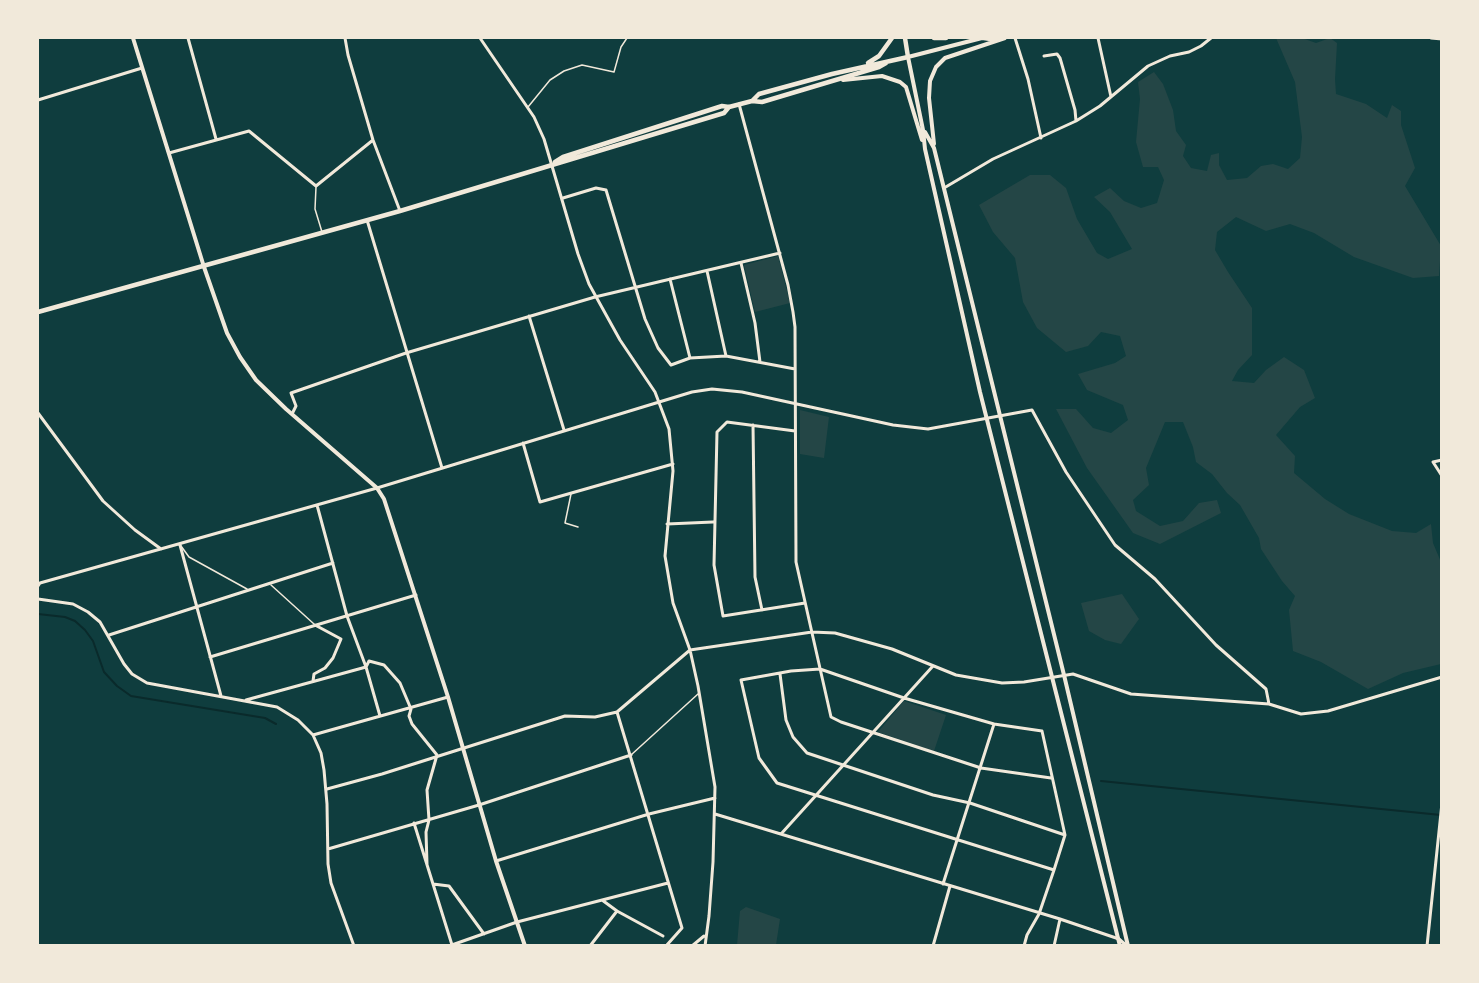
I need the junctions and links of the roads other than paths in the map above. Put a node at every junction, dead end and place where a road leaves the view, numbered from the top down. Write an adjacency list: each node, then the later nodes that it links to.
1 (133, 38): 22 (street)
2 (188, 38): 32 (street)
3 (345, 38): 33 (street)
4 (480, 38): 28 (street)
5 (627, 38): 28 (lane)
6 (892, 38): 21 (main road)
7 (905, 38): 19 (main road)
8 (934, 38): 9 (main road)
9 (946, 38)
10 (983, 38): 17 (street); 19 (street)
11 (1005, 38): 17 (street)
12 (1015, 38): 31 (street)
13 (1098, 38): 24 (street)
14 (1211, 38): 24 (street)
15 (1431, 38): 16 (street)
16 (1442, 39)
17 (996, 40): 34 (street)
18 (1044, 56): 29 (street)
19 (908, 57): 20 (main road); 30 (street)
20 (886, 63): 21 (main road); 23 (main road)
21 (863, 66): 26 (main road)
22 (142, 68): 25 (street); 36 (street)
23 (835, 81): 26 (main road); 35 (street)
24 (1111, 97): 29 (street)
25 (38, 100)
26 (752, 101): 27 (main road)
27 (739, 104): 37 (main road); 44 (street)
28 (527, 107): 37 (street)
29 (1076, 121): 31 (street)
30 (923, 130): 34 (street); 35 (street)
31 (1041, 138): 39 (street)
32 (216, 139): 36 (street); 38 (street)
33 (373, 140): 38 (street); 41 (street)
34 (934, 148): 39 (street)
35 (925, 149): 63 (street)
36 (169, 153): 46 (street)
37 (553, 164): 40 (street); 41 (main road)
38 (316, 186): 43 (lane)
39 (944, 188): 62 (street)
40 (562, 198): 49 (street); 50 (street)
41 (400, 211): 42 (main road)
42 (367, 220): 43 (main road); 53 (street)
43 (322, 233): 46 (main road)
44 (780, 253): 45 (street); 57 (street)
45 (741, 263): 47 (street); 56 (street)
46 (204, 267): 51 (main road); 61 (street)
47 (707, 271): 48 (street); 54 (street)
48 (670, 279): 49 (street); 55 (street)
49 (636, 287): 50 (street); 55 (street)
50 (595, 297): 52 (street); 58 (street)
51 (38, 312)
52 (529, 316): 53 (street); 65 (street)
53 (406, 353): 61 (street); 70 (street)
54 (726, 356): 55 (street); 56 (street)
55 (690, 358)
56 (760, 362): 57 (street)
57 (795, 369): 59 (street)
58 (659, 401): 59 (street); 65 (street); 69 (street)
59 (795, 403): 63 (street); 66 (street)
60 (38, 413): 79 (street)
61 (292, 414): 72 (street)
62 (1000, 416): 63 (street); 99 (street); 108 (street)
63 (987, 417): 100 (street)
64 (753, 425): 66 (street); 75 (street); 88 (street)
65 (564, 430): 67 (street)
66 (795, 431): 86 (street)
67 (523, 443): 70 (street); 73 (street)
68 (1442, 460): 71 (street)
69 (673, 464): 73 (street); 76 (street)
70 (442, 468): 72 (street)
71 (1442, 476)
72 (377, 488): 74 (street); 84 (street)
73 (571, 493): 77 (lane)
74 (317, 505): 78 (street); 80 (street)
75 (714, 522): 76 (street); 88 (street)
76 (667, 524): 93 (street)
77 (578, 527)
78 (180, 544): 79 (street); 83 (lane); 87 (street)
79 (161, 549): 82 (street)
80 (333, 563): 81 (street); 89 (street)
81 (269, 583): 83 (street); 90 (lane)
82 (38, 586)
83 (247, 589): 87 (street)
84 (416, 595): 89 (street); 105 (street)
85 (38, 599): 92 (street)
86 (805, 603): 88 (street); 91 (street)
87 (197, 605): 92 (street); 94 (street)
88 (762, 610)
89 (347, 616): 90 (street); 96 (street)
90 (315, 625): 94 (street); 102 (street)
91 (812, 632): 93 (street); 95 (street); 97 (street)
92 (108, 635): 104 (street)
93 (690, 650): 103 (street); 110 (street)
94 (210, 657): 104 (street)
95 (933, 666): 100 (street); 106 (street)
96 (366, 667): 102 (street); 109 (street); 111 (street)
97 (820, 669): 98 (street); 106 (street); 113 (street)
98 (780, 674): 118 (street); 122 (street)
99 (1064, 675): 100 (street); 108 (street); 162 (street)
100 (1051, 676): 150 (street)
101 (1442, 677): 108 (street)
102 (313, 681): 107 (street)
103 (699, 693): 117 (lane); 123 (street)
104 (221, 696): 107 (street)
105 (448, 697): 109 (street); 115 (street)
106 (904, 698): 112 (street); 113 (street)
107 (245, 700): 114 (street)
108 (1269, 704)
109 (411, 709): 111 (street); 116 (street)
110 (618, 712): 115 (street); 117 (street)
111 (380, 716): 114 (street)
112 (994, 724): 119 (street); 120 (street)
113 (872, 732): 118 (street); 119 (street)
114 (313, 735): 121 (street)
115 (463, 748): 116 (street); 126 (street)
116 (437, 755): 121 (street); 129 (street)
117 (632, 755): 126 (street); 127 (street)
118 (842, 766): 122 (street); 124 (street)
119 (981, 768): 120 (street); 124 (street)
120 (1052, 778): 132 (street)
121 (326, 789): 134 (street)
122 (815, 796): 131 (street); 133 (street)
123 (715, 798): 127 (street); 128 (street)
124 (970, 803): 132 (street); 133 (street)
125 (1442, 803): 163 (street)
126 (479, 805): 129 (street); 135 (street)
127 (649, 814): 135 (street); 138 (street)
128 (715, 814): 131 (street); 148 (street)
129 (429, 820): 130 (street); 136 (street)
130 (414, 823): 134 (street); 136 (street)
131 (781, 834): 140 (street)
132 (1065, 835): 137 (street)
133 (958, 840): 137 (street); 140 (street)
134 (328, 849): 151 (street)
135 (496, 861): 146 (street)
136 (427, 864): 139 (street)
137 (1054, 870): 144 (street)
138 (668, 883): 142 (street); 155 (street)
139 (433, 884): 147 (street); 152 (street)
140 (943, 884): 141 (street)
141 (950, 886): 144 (street); 158 (street)
142 (602, 900): 143 (street); 146 (street)
143 (617, 911): 149 (street); 154 (street)
144 (1039, 914): 145 (street); 159 (street)
145 (1060, 919): 150 (street); 160 (street)
146 (517, 922): 147 (street); 153 (street)
147 (484, 934): 152 (street)
148 (706, 934): 156 (street); 157 (street)
149 (663, 936)
150 (1119, 939): 161 (street); 162 (street)
151 (354, 945)
152 (451, 945)
153 (525, 945)
154 (590, 945)
155 (666, 945)
156 (692, 945)
157 (705, 945)
158 (933, 945)
159 (1024, 945)
160 (1054, 945)
161 (1120, 945)
162 (1128, 945)
163 (1427, 945)

